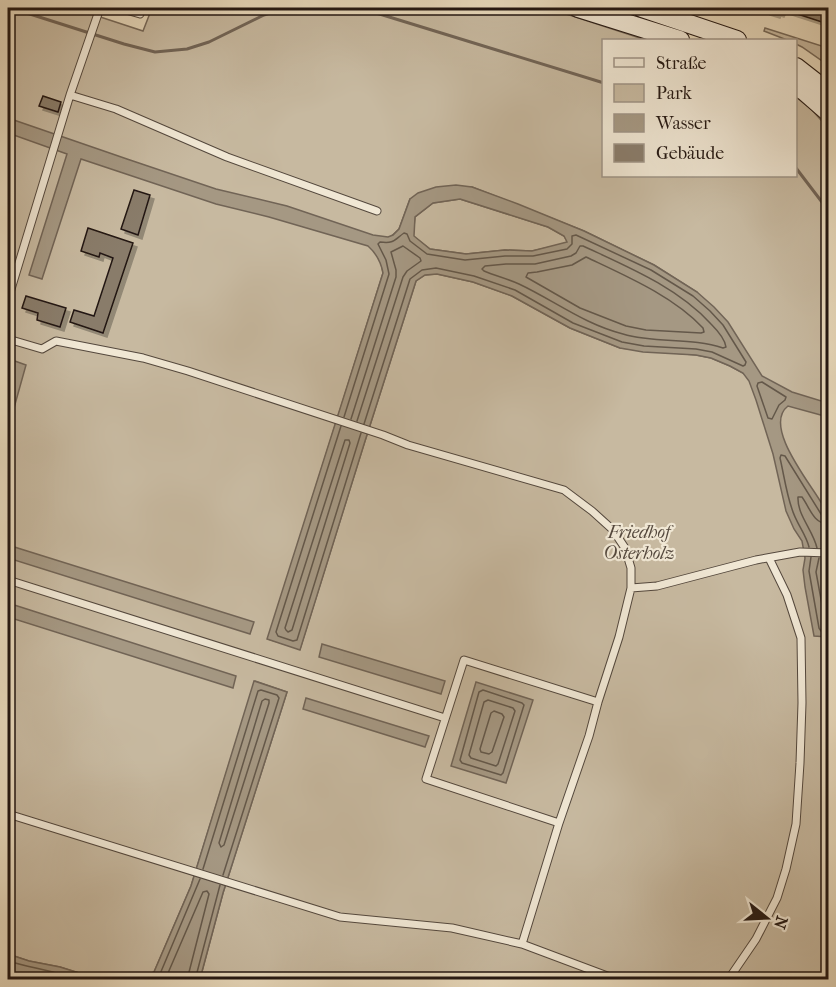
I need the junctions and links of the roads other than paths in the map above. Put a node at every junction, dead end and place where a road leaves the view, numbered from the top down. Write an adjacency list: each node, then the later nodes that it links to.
1 (100, 8): 11 (lane)
2 (119, 8): 5 (lane)
3 (578, 8): 6 (main road)
4 (642, 8): 7 (main road)
5 (140, 14)
6 (677, 39)
7 (734, 39)
8 (797, 69): 10 (main road)
9 (797, 87): 12 (main road)
10 (828, 92)
11 (70, 95): 13 (lane); 14 (lane)
12 (828, 112)
13 (377, 211)
14 (8, 299)
15 (8, 339): 19 (lane)
16 (828, 553): 17 (lane)
17 (769, 558): 19 (lane); 26 (lane)
18 (8, 580): 21 (lane)
19 (631, 588): 20 (lane)
20 (598, 702): 21 (lane); 23 (lane)
21 (445, 718): 23 (lane)
22 (8, 814): 24 (lane)
23 (560, 823): 24 (lane)
24 (522, 944): 25 (lane)
25 (618, 980)
26 (728, 980)

